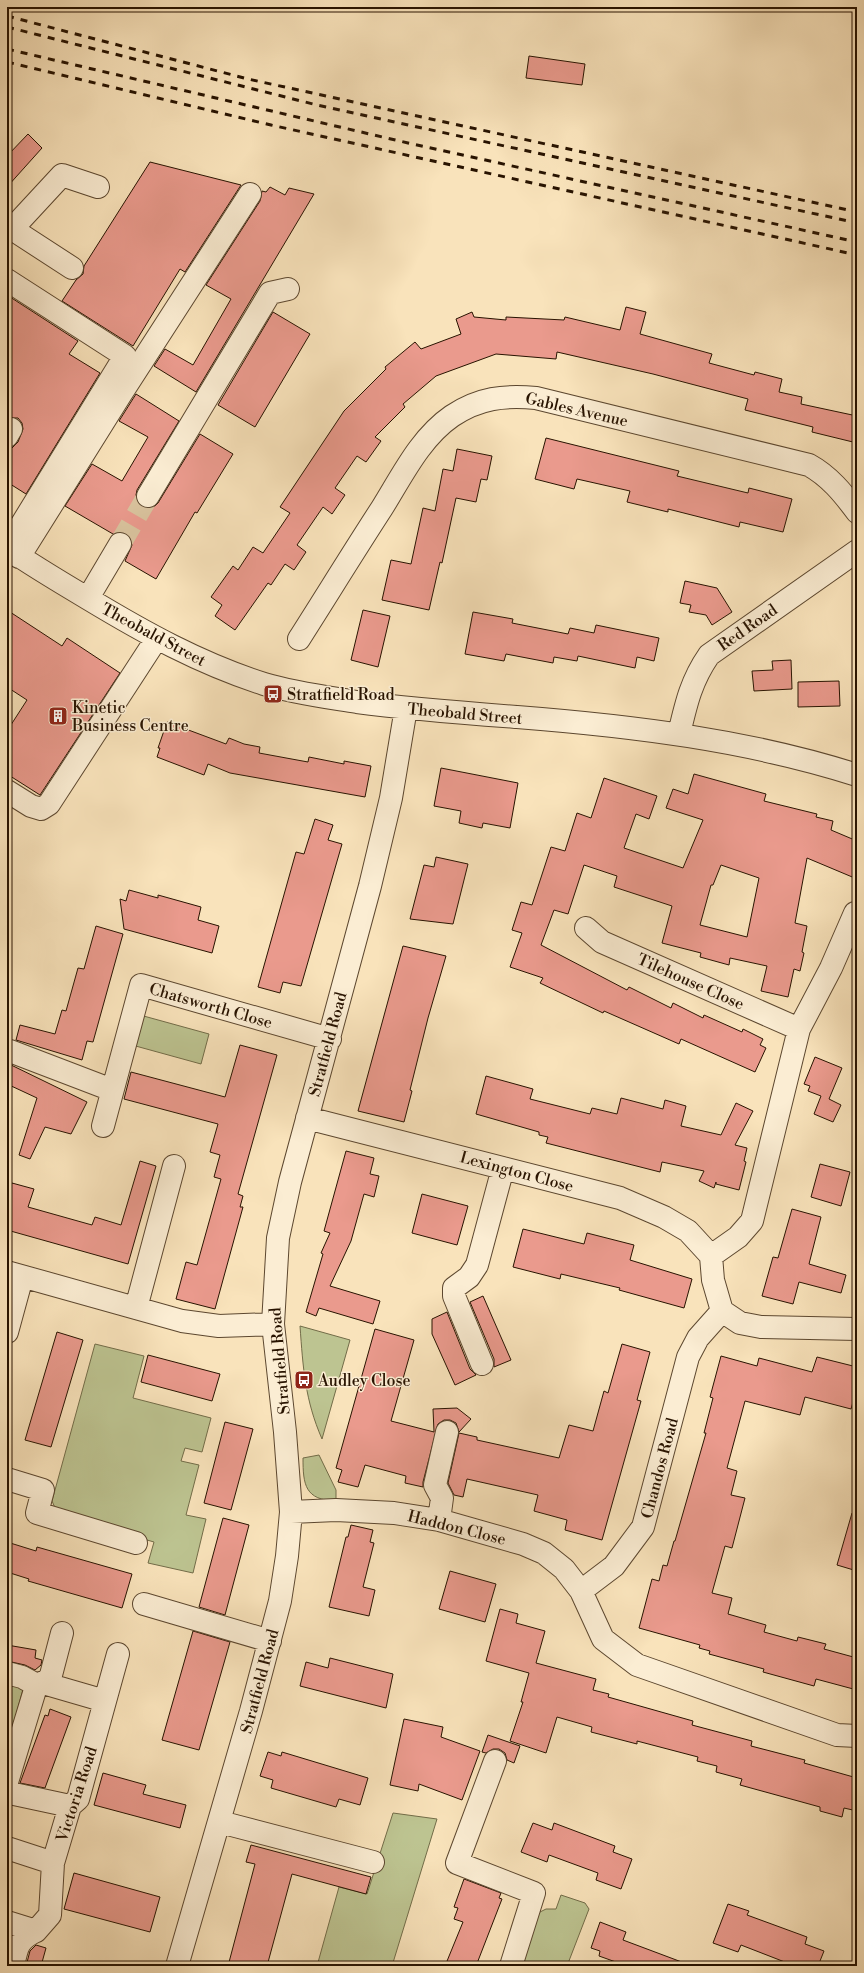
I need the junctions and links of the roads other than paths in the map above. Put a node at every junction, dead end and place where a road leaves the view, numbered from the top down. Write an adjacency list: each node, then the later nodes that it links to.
1 (98, 187): 3 (street)
2 (250, 194): 10 (street)
3 (9, 230): 4 (street)
4 (72, 268)
5 (7, 280): 10 (street)
6 (288, 289): 7 (street)
7 (148, 496)
8 (857, 512): 14 (street, Gables Avenue)
9 (120, 544): 12 (street)
10 (11, 551): 12 (street, Theobald Street)
11 (857, 551): 16 (street, Red Road)
12 (88, 598): 13 (street, Theobald Street)
13 (157, 638): 15 (street, Theobald Street); 18 (street)
14 (299, 639)
15 (406, 708): 16 (street, Theobald Street); 22 (street, Stratfield Road)
16 (679, 734): 17 (street, Theobald Street)
17 (857, 775)
18 (7, 791)
19 (855, 913): 21 (street)
20 (586, 928): 21 (street, Tilehouse Close)
21 (799, 1029): 29 (street)
22 (330, 1038): 24 (street, Chatsworth Close); 25 (street, Stratfield Road)
23 (10, 1051): 24 (street)
24 (112, 1090): 26 (street, Chatsworth Close)
25 (307, 1118): 28 (street, Lexington Close); 33 (street, Stratfield Road)
26 (103, 1126)
27 (174, 1166): 31 (street)
28 (503, 1168): 29 (street, Lexington Close); 36 (street)
29 (711, 1256): 32 (street)
30 (15, 1275): 31 (street); 35 (street)
31 (136, 1308): 33 (street)
32 (722, 1311): 34 (street); 42 (street, Chandos Road)
33 (273, 1324): 39 (street, Stratfield Road)
34 (857, 1329)
35 (7, 1332)
36 (482, 1364)
37 (447, 1432): 40 (street)
38 (7, 1479): 41 (street)
39 (291, 1512): 40 (street, Haddon Close); 45 (street, Stratfield Road)
40 (439, 1520): 42 (street, Haddon Close)
41 (136, 1543)
42 (581, 1591): 50 (street)
43 (144, 1604): 45 (street)
44 (62, 1633): 48 (street)
45 (270, 1641): 55 (street, Stratfield Road)
46 (118, 1654): 49 (street, Victoria Road)
47 (7, 1673): 48 (street)
48 (38, 1685): 49 (street); 52 (street)
49 (104, 1701): 54 (street, Victoria Road)
50 (857, 1736)
51 (495, 1761): 63 (street)
52 (7, 1782)
53 (7, 1790): 54 (street)
54 (70, 1806): 58 (street, Victoria Road)
55 (220, 1822): 57 (street); 62 (street, Stratfield Road)
56 (7, 1848): 58 (street)
57 (373, 1862)
58 (53, 1863): 60 (street, Victoria Road)
59 (7, 1922): 60 (street)
60 (36, 1931): 61 (street, Victoria Road)
61 (13, 1966)
62 (177, 1966)
63 (511, 1966)

